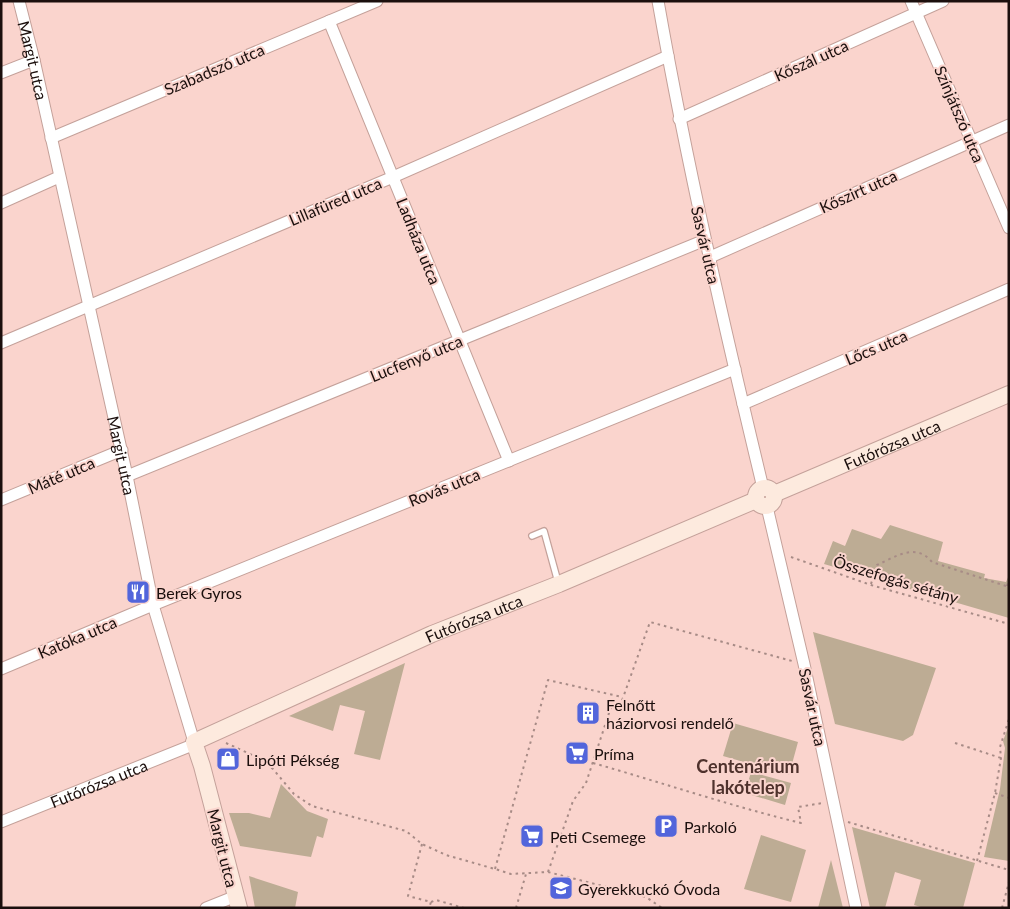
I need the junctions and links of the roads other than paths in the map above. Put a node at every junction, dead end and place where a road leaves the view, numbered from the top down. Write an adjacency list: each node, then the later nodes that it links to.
1 (19, 1): 9 (street, Margit utca)
2 (377, 1): 7 (street, Szabadszó utca)
3 (658, 1): 8 (street, Sasvár utca)
4 (911, 1): 6 (street, Színjátszó utca)
5 (943, 1): 6 (street, Kőszál utca)
6 (916, 13): 11 (street, Kőszál utca); 14 (street, Színjátszó utca)
7 (329, 21): 13 (street, Szabadszó utca); 16 (street, Ladháza utca)
8 (668, 56): 11 (street, Sasvár utca); 16 (street, Lillafüred utca)
9 (34, 60): 10 (street); 13 (street, Margit utca)
10 (1, 73)
11 (680, 119): 19 (street, Sasvár utca)
12 (1009, 125): 14 (street, Kőszirt utca)
13 (51, 138): 15 (street, Margit utca)
14 (971, 141): 18 (street, Színjátszó utca); 20 (street, Kőszirt utca)
15 (59, 177): 17 (street); 22 (street, Margit utca)
16 (393, 177): 22 (street, Lillafüred utca); 23 (street, Ladháza utca)
17 (1, 203)
18 (1009, 228)
19 (704, 240): 20 (street, Sasvár utca); 23 (street, Lucfenyő utca)
20 (708, 258): 25 (street, Sasvár utca)
21 (1009, 289): 27 (street, Lőcs utca)
22 (88, 306): 24 (street, Lillafüred utca); 28 (street, Margit utca)
23 (460, 340): 29 (street, Ladháza utca); 30 (street, Lucfenyő utca)
24 (1, 344)
25 (735, 369): 27 (street, Sasvár utca); 29 (street, Rovás utca)
26 (1009, 394): 31 (street, Futórózsa utca)
27 (743, 404): 31 (street, Sasvár utca)
28 (122, 450): 30 (street, Margit utca); 32 (street, Máté utca)
29 (509, 460): 35 (street, Rovás utca)
30 (127, 476): 35 (street, Margit utca)
31 (765, 497): 34 (street, Futórózsa utca); 41 (street, Sasvár utca)
32 (1, 500)
33 (532, 536): 34 (lane)
34 (559, 584): 37 (street, Futórózsa utca)
35 (153, 606): 36 (street, Katóka utca); 37 (street, Margit utca)
36 (1, 669)
37 (199, 741): 38 (street, Futórózsa utca); 39 (street, Margit utca)
38 (1, 822)
39 (237, 902): 40 (street)
40 (206, 908)
41 (856, 908)

